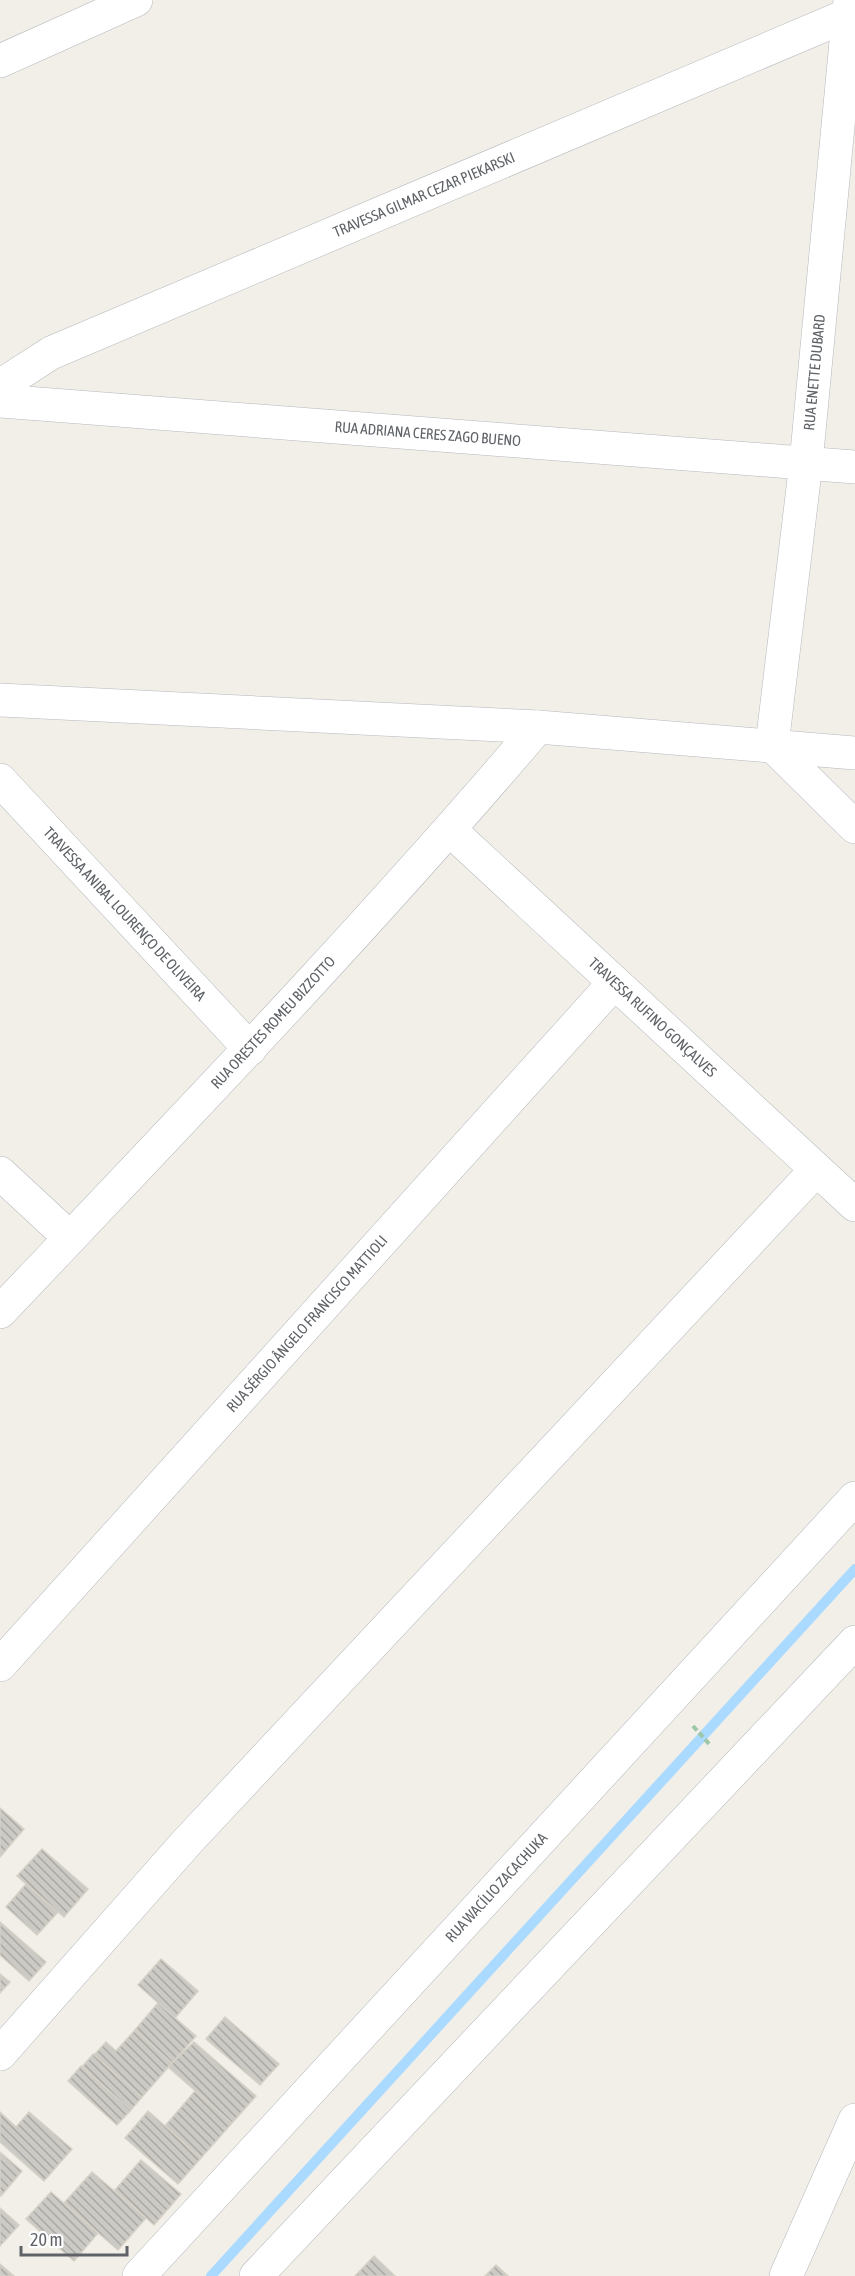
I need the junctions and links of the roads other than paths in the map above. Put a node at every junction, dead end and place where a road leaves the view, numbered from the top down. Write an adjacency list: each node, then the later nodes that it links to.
1 (136, 0): 3 (street)
2 (851, 9): 4 (street, TRAVESSA GILMAR CEZAR PIEKARSKI); 6 (street, RUA ENETTE DUBARD)
3 (0, 61)
4 (0, 386)
5 (0, 401): 6 (street, RUA ADRIANA CERES ZAGO BUENO)
6 (806, 462): 7 (street, RUA ADRIANA CERES ZAGO BUENO); 10 (street, RUA ENETTE DUBARD)
7 (855, 467)
8 (0, 700): 9 (street)
9 (538, 727): 10 (street); 14 (street, RUA ORESTES ROMEU BIZZOTTO)
10 (772, 745): 11 (street); 13 (street)
11 (855, 753)
12 (0, 780): 16 (street, TRAVESSA ANIBAL LOURENÇO DE OLIVEIRA)
13 (855, 827)
14 (450, 830): 15 (street, TRAVESSA RUFINO GONÇALVES); 16 (street, RUA ORESTES ROMEU BIZZOTTO)
15 (614, 983): 17 (street, TRAVESSA RUFINO GONÇALVES); 24 (street, RUA SÉRGIO ÂNGELO FRANCISCO MATTIOLI)
16 (250, 1049): 20 (street, RUA ORESTES ROMEU BIZZOTTO)
17 (816, 1170): 19 (street, TRAVESSA RUFINO GONÇALVES); 25 (street)
18 (0, 1173): 20 (street)
19 (855, 1205)
20 (70, 1238): 21 (street, RUA ORESTES ROMEU BIZZOTTO)
21 (0, 1312)
22 (855, 1498): 27 (street, RUA WACÍLIO ZACACHUKA)
23 (855, 1642): 28 (street)
24 (0, 1665)
25 (0, 2054)
26 (855, 2120): 29 (street)
27 (139, 2276)
28 (256, 2276)
29 (786, 2276)

